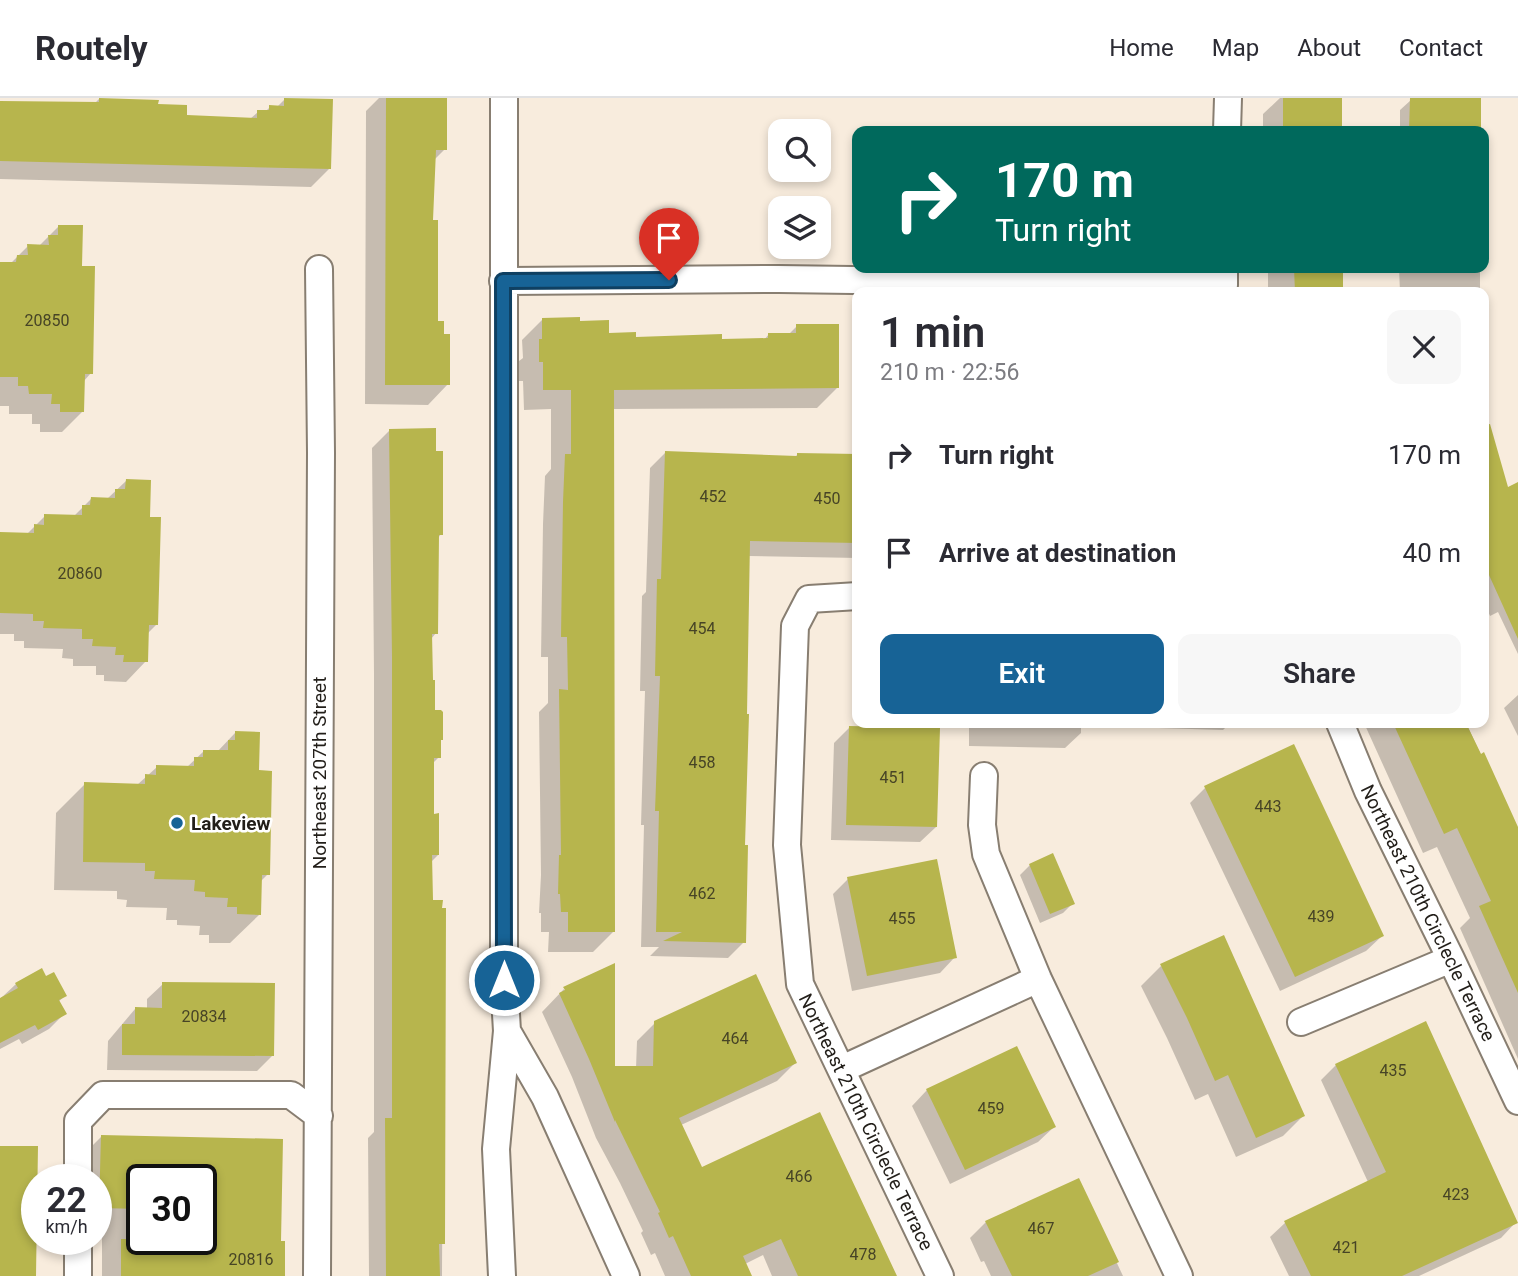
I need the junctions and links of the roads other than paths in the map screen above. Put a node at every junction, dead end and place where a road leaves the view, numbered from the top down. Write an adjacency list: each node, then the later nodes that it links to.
1 (503, 98): 5 (street)
2 (1228, 98): 3 (street)
3 (1227, 126)
4 (319, 269): 16 (street, Northeast 207th Street)
5 (503, 281): 6 (street); 13 (street)
6 (1224, 282)
7 (852, 596): 14 (street, Northeast 210th Circlecle Terrace)
8 (1342, 728): 10 (street, Northeast 210th Circlecle Terrace)
9 (984, 776): 11 (street)
10 (1451, 959): 12 (street); 15 (street, Northeast 210th Circlecle Terrace)
11 (1038, 979): 14 (street); 24 (street)
12 (1301, 1022)
13 (507, 1031): 21 (street); 22 (street)
14 (842, 1069): 23 (street, Northeast 210th Circlecle Terrace)
15 (1518, 1101)
16 (319, 1116): 17 (street); 20 (street, Northeast 207th Street)
17 (78, 1164)
18 (78, 1255): 19 (street)
19 (79, 1276)
20 (317, 1276)
21 (502, 1276)
22 (626, 1276)
23 (940, 1276)
24 (1179, 1276)

